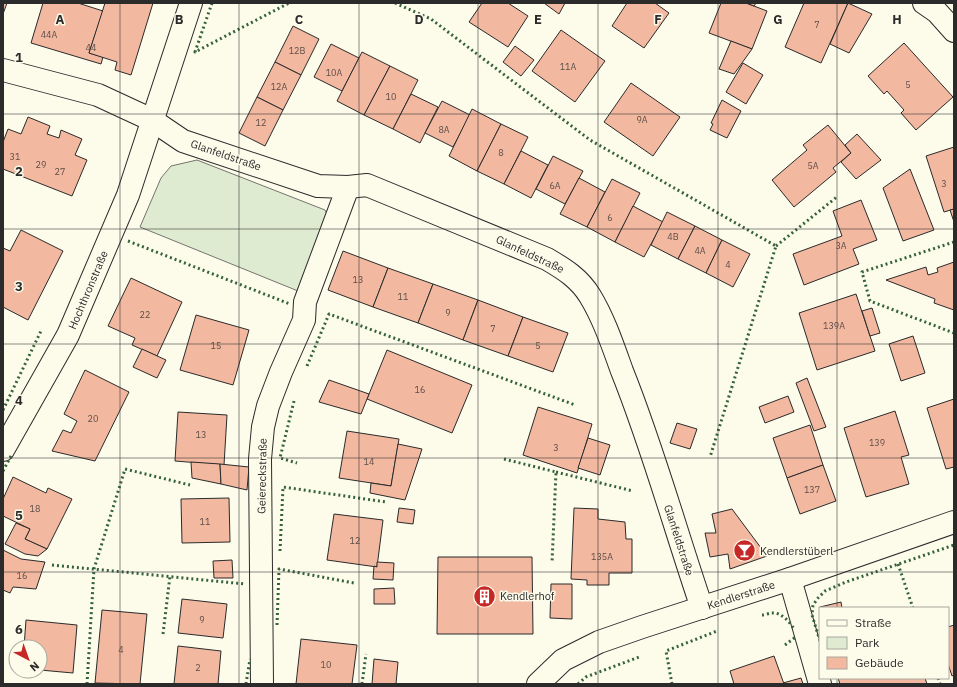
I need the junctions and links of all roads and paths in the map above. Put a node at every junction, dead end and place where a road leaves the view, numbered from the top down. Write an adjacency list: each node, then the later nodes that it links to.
1 (191, 3): 5 (street)
2 (924, 3): 3 (street)
3 (954, 31)
4 (3, 70): 5 (street, Glanfeldstraße)
5 (152, 120): 6 (street, Glanfeldstraße); 7 (street, Hochthronstraße)
6 (348, 187): 10 (street, Glanfeldstraße); 11 (street, Geiereckstraße)
7 (3, 450)
8 (954, 522): 9 (street, Kendlerstraße)
9 (790, 579): 10 (street, Kendlerstraße); 13 (street)
10 (702, 608): 12 (street, Kendlerstraße)
11 (262, 684)
12 (538, 684)
13 (820, 684)

